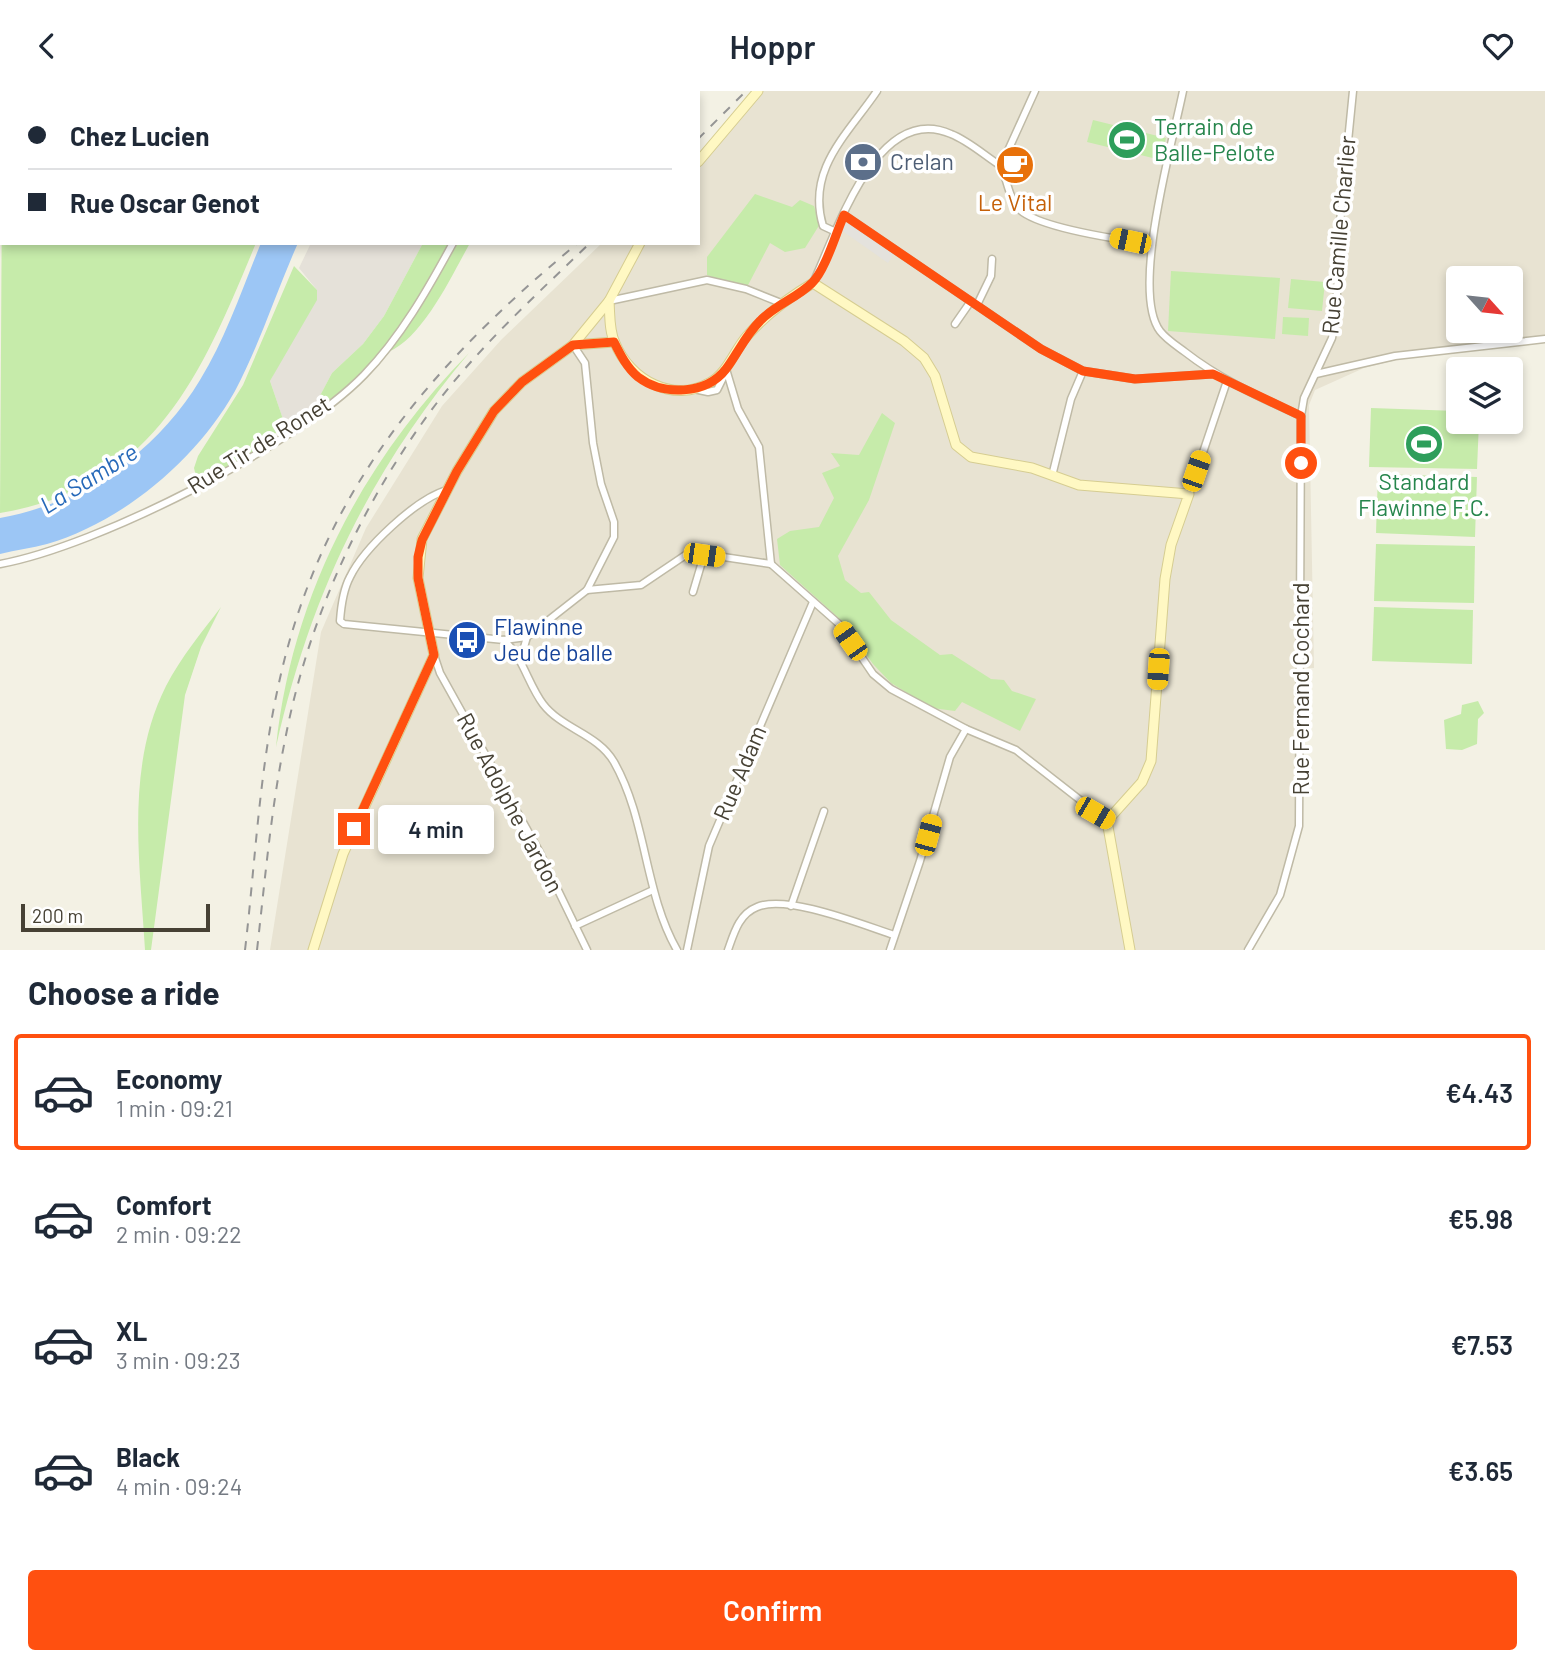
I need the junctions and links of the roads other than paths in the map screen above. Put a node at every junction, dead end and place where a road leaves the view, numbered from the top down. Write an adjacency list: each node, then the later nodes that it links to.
1 (758, 91): 6 (street)
2 (877, 91): 9 (street)
3 (1035, 91): 7 (street)
4 (1183, 91): 10 (street)
5 (1353, 91): 25 (street, Rue Camille Charlier)
6 (700, 160)
7 (1001, 166): 8 (street); 10 (street)
8 (844, 215): 9 (street); 17 (street)
9 (836, 232): 14 (street)
10 (1151, 244): 24 (street)
11 (452, 245): 32 (street, Rue Tir de Ronet)
12 (639, 245): 15 (street)
13 (992, 259): 17 (street)
14 (813, 283): 16 (street); 28 (street)
15 (609, 301): 16 (street); 20 (street); 21 (street)
16 (780, 303): 22 (street)
17 (974, 303): 18 (street); 23 (street)
18 (955, 324)
19 (1545, 339): 25 (street)
20 (614, 342): 21 (street); 22 (street)
21 (573, 345): 29 (street); 34 (street)
22 (726, 369): 33 (street)
23 (1083, 371): 24 (street); 28 (street)
24 (1213, 374): 26 (street)
25 (1316, 374): 27 (street, Rue Camille Charlier)
26 (1227, 381): 27 (street); 30 (street)
27 (1301, 416): 56 (street, Rue Fernand Cochard)
28 (1052, 476): 30 (street)
29 (447, 491): 37 (street); 37 (street)
30 (1189, 494): 44 (street)
31 (704, 555): 33 (street); 34 (street); 35 (street)
32 (0, 564)
33 (771, 564): 36 (street)
34 (587, 590): 38 (street)
35 (693, 592)
36 (813, 602): 42 (street); 52 (street, Rue Adam)
37 (432, 632): 39 (street); 40 (street)
38 (527, 637): 39 (street); 41 (street)
39 (504, 640): 41 (street)
40 (434, 655): 47 (street, Rue Adolphe Jardon); 49 (street)
41 (520, 661): 45 (street)
42 (966, 729): 44 (street); 48 (street)
43 (824, 811): 46 (street)
44 (1107, 821): 55 (street)
45 (653, 890): 47 (street); 51 (street)
46 (791, 906): 48 (street); 53 (street)
47 (575, 926): 50 (street, Rue Adolphe Jardon)
48 (894, 935): 54 (street)
49 (313, 950)
50 (587, 950)
51 (677, 950)
52 (687, 950)
53 (728, 950)
54 (890, 950)
55 (1130, 950)
56 (1248, 950)

